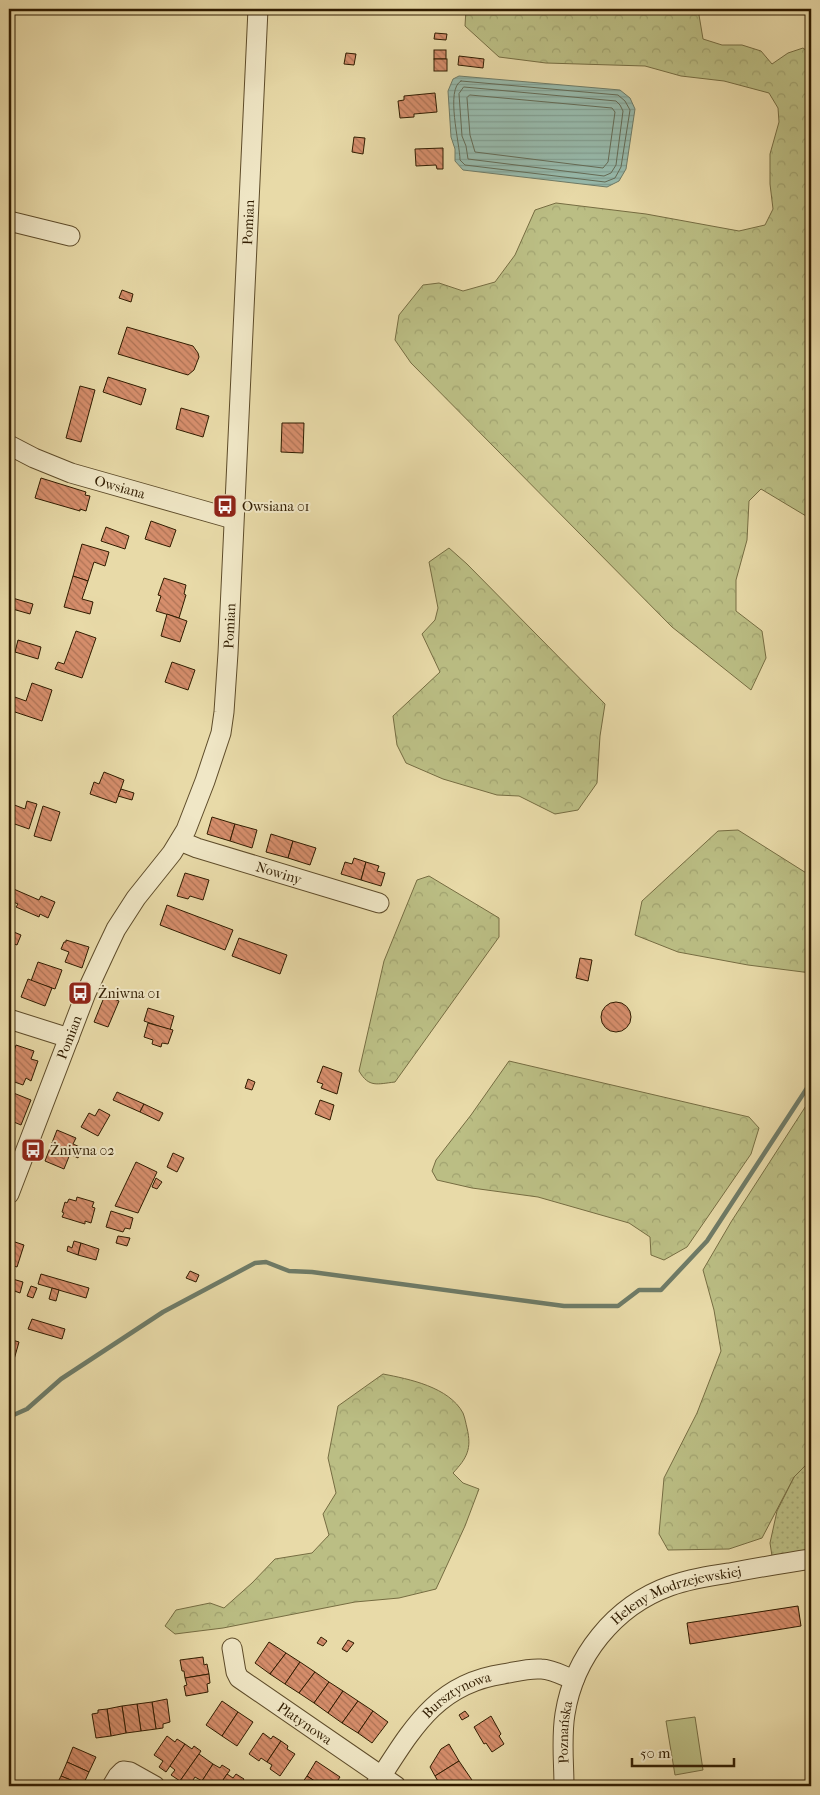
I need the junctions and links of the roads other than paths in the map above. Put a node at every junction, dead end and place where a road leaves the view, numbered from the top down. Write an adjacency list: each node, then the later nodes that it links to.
1 (258, 9): 5 (street, Pomian)
2 (9, 221): 3 (street)
3 (70, 236)
4 (9, 445): 5 (street, Owsiana)
5 (233, 519): 6 (street, Pomian)
6 (180, 841): 7 (street, Nowiny); 9 (street, Pomian)
7 (379, 903)
8 (9, 1019): 9 (street)
9 (69, 1038): 10 (street, Pomian)
10 (9, 1194)
11 (811, 1559): 13 (street, Heleny Modrzejewskiej)
12 (232, 1648): 14 (street, Platynowa)
13 (574, 1680): 14 (street, Bursztynowa); 17 (street, Poznańska)
14 (384, 1783)
15 (112, 1786): 16 (street)
16 (155, 1786)
17 (564, 1786)

